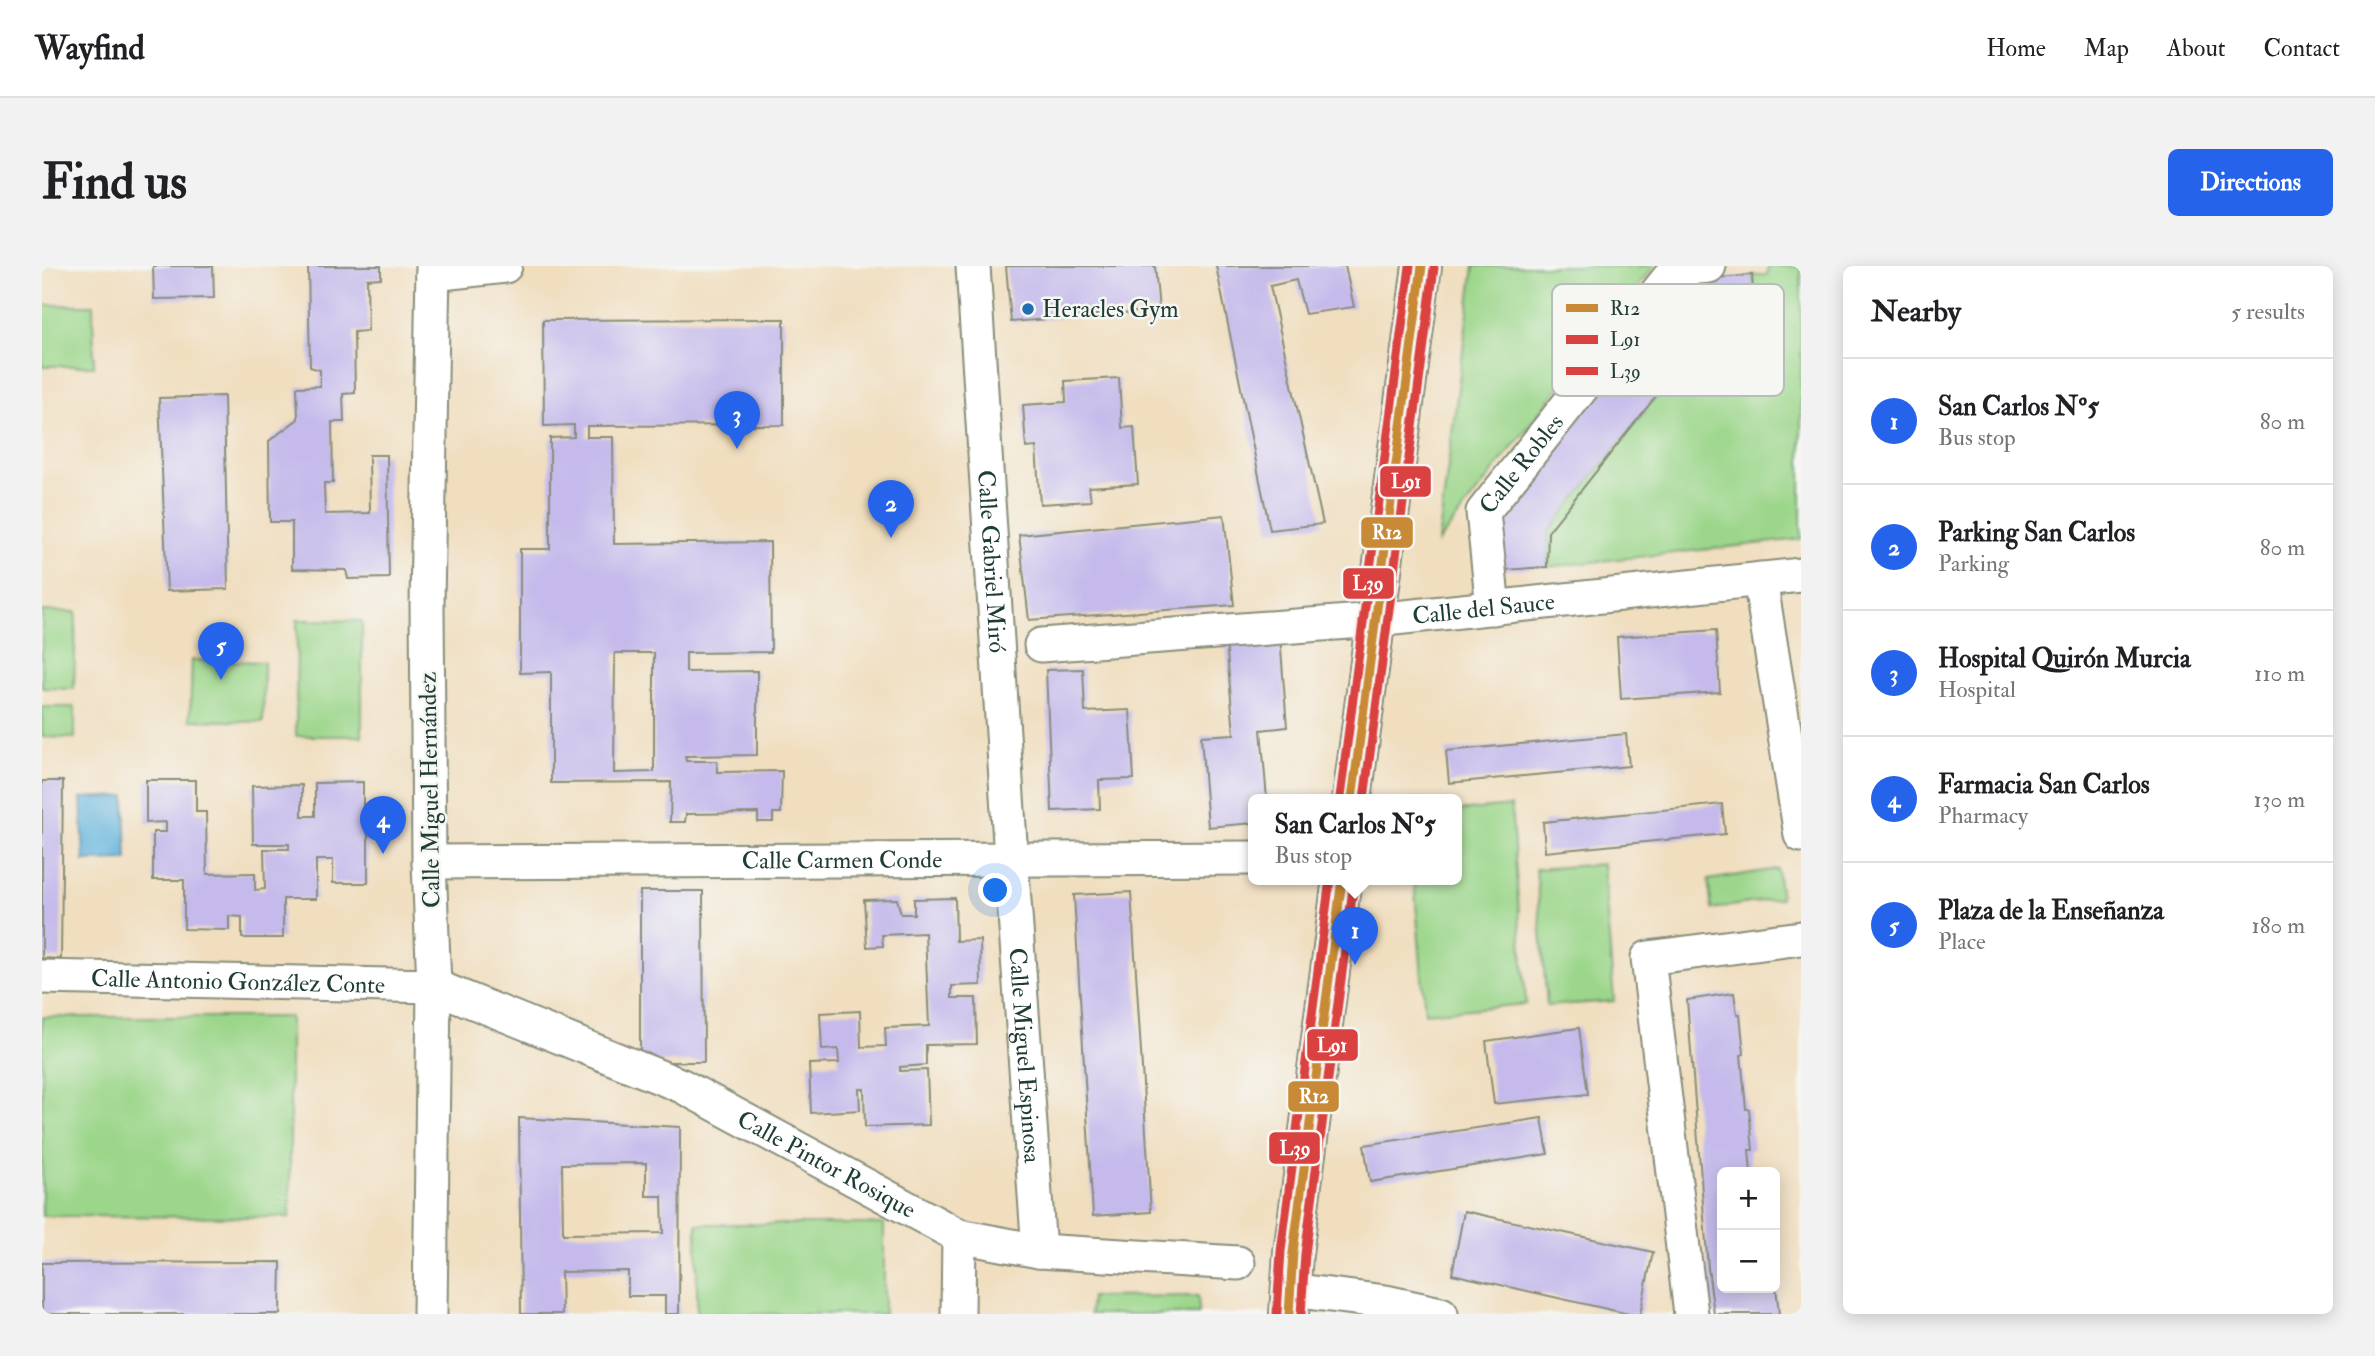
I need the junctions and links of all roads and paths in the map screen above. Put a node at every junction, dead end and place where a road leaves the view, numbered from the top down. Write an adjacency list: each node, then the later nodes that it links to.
1 (505, 266): 5 (street)
2 (973, 266): 15 (street, Calle Gabriel Miró)
3 (1422, 266): 11 (main road)
4 (1709, 266): 6 (street, Calle Robles)
5 (433, 270): 17 (street, Calle Miguel Hernández)
6 (1664, 284)
7 (1575, 396): 10 (street, Calle Robles)
8 (1801, 575): 9 (street, Calle del Sauce)
9 (1760, 579): 10 (street, Calle del Sauce); 14 (street)
10 (1493, 608): 11 (street, Calle del Sauce)
11 (1376, 620): 12 (street, Calle del Sauce); 13 (main road)
12 (1041, 645)
13 (1353, 794)
14 (1801, 835)
15 (1011, 858): 16 (street, Calle Carmen Conde); 17 (street, Calle Carmen Conde); 23 (street, Calle Miguel Espinosa)
16 (1248, 858)
17 (429, 862): 21 (street, Calle Miguel Hernández)
18 (1341, 885): 25 (main road)
19 (1801, 938): 29 (street)
20 (42, 977): 21 (street, Calle Antonio González Conte)
21 (434, 986): 22 (street, Calle Pintor Rosique); 26 (street, Calle Miguel Hernández)
22 (959, 1236): 23 (street, Calle Pintor Rosique); 27 (street)
23 (1039, 1251): 24 (street, Calle Pintor Rosique)
24 (1238, 1263)
25 (1289, 1302): 28 (street)
26 (430, 1314)
27 (958, 1314)
28 (1441, 1314)
29 (1691, 1314)

